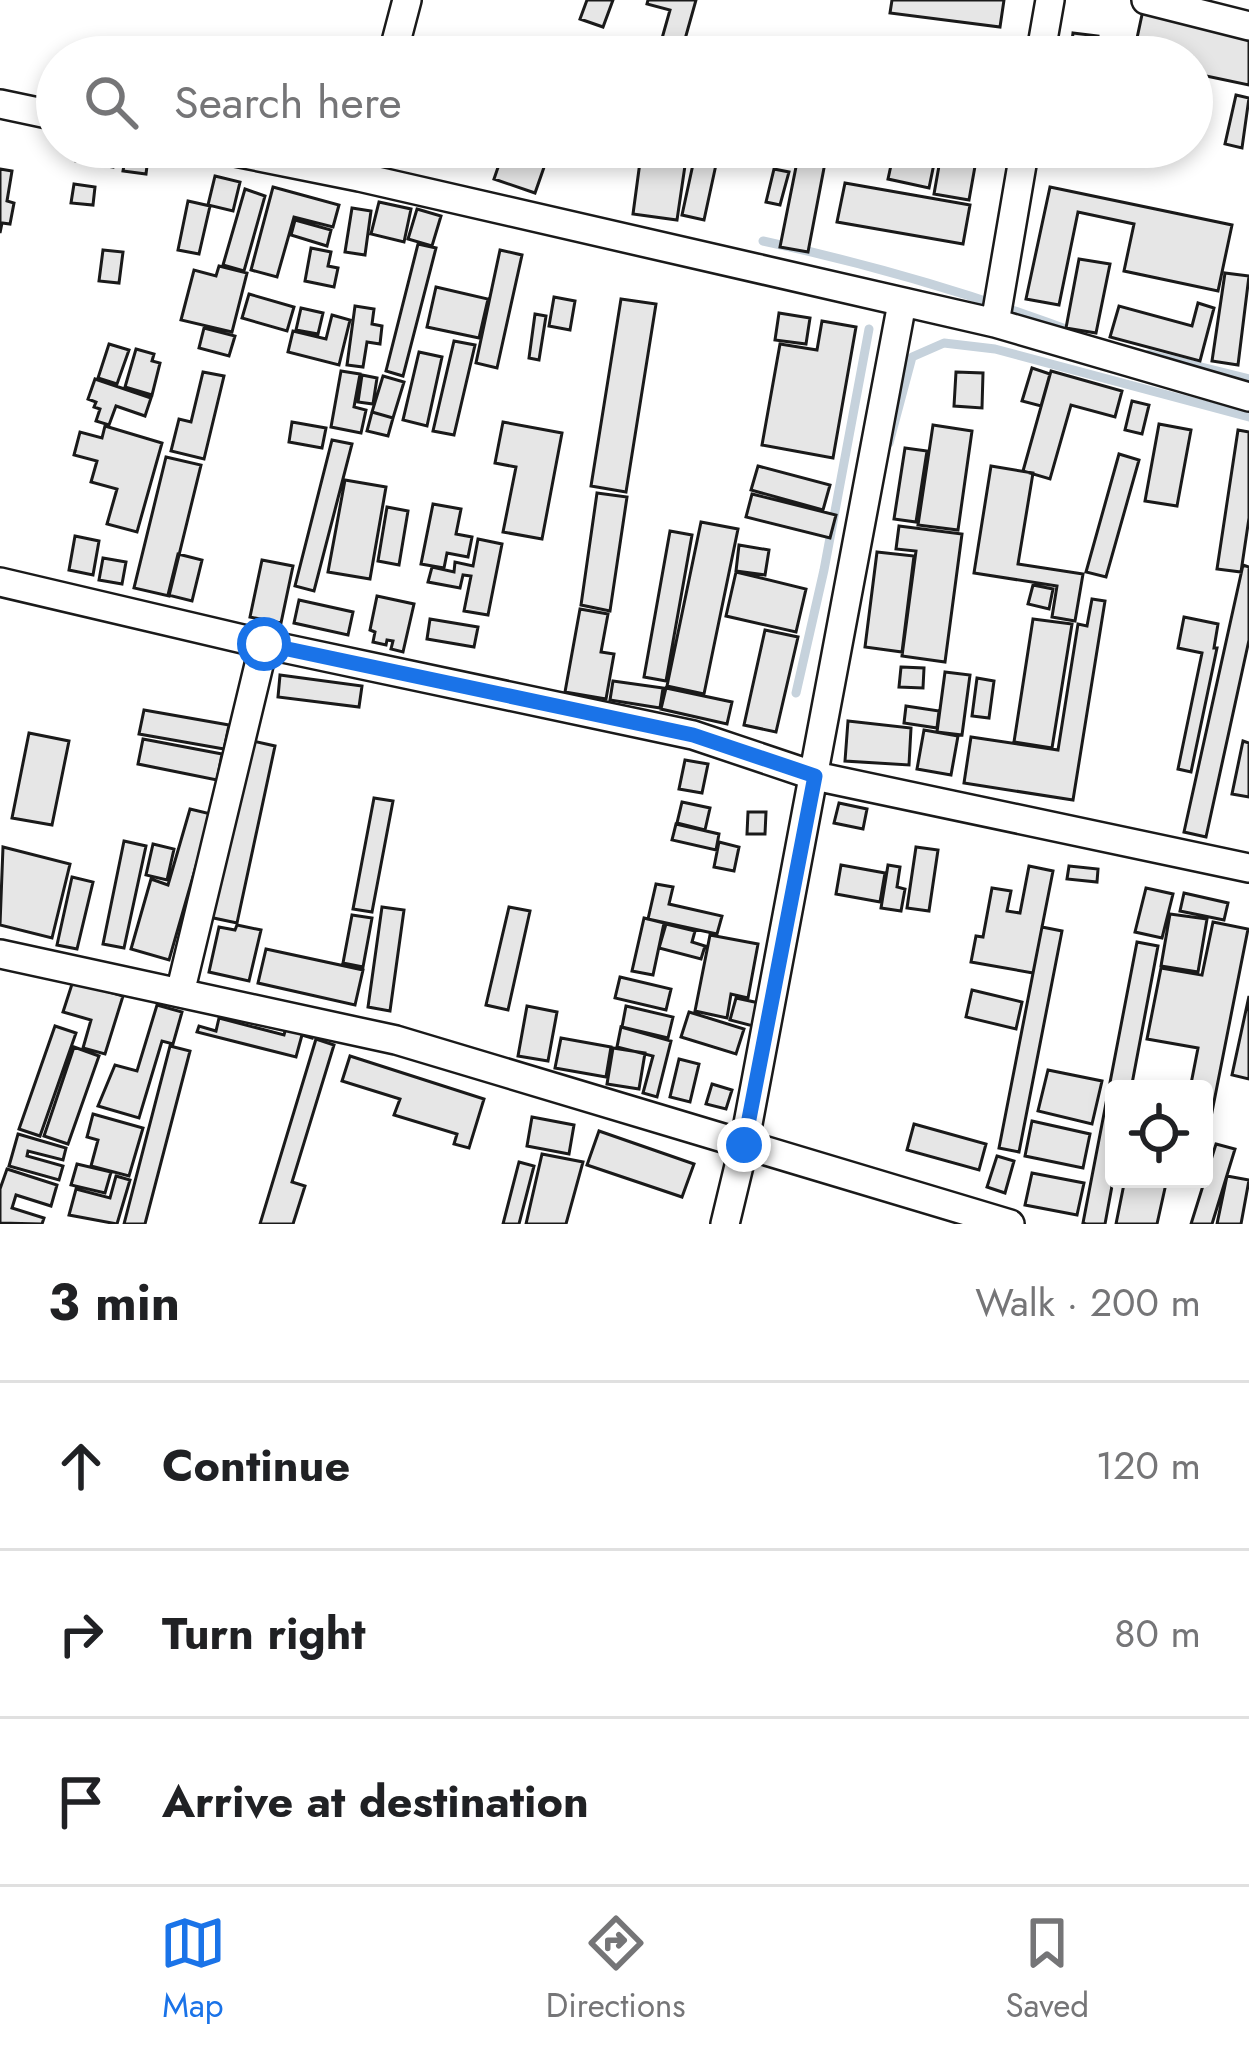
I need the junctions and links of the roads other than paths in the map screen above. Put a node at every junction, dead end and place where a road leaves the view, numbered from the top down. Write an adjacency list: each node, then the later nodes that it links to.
1 (407, 0): 5 (street)
2 (1050, 0): 6 (street)
3 (1146, 0): 4 (street)
4 (1249, 26)
5 (398, 36)
6 (1044, 36)
7 (0, 104): 8 (street)
8 (36, 112)
9 (314, 168): 12 (street)
10 (361, 168): 12 (street)
11 (1021, 168): 14 (street)
12 (359, 177): 13 (street)
13 (902, 304): 14 (street); 18 (street)
14 (995, 323): 15 (street)
15 (1249, 397)
16 (0, 582): 17 (street)
17 (264, 644): 18 (street); 21 (street)
18 (815, 776): 19 (street); 22 (street)
19 (1249, 868)
20 (0, 954): 21 (street)
21 (180, 993): 22 (street)
22 (744, 1145): 23 (street); 24 (street)
23 (725, 1224)
24 (1010, 1224)

